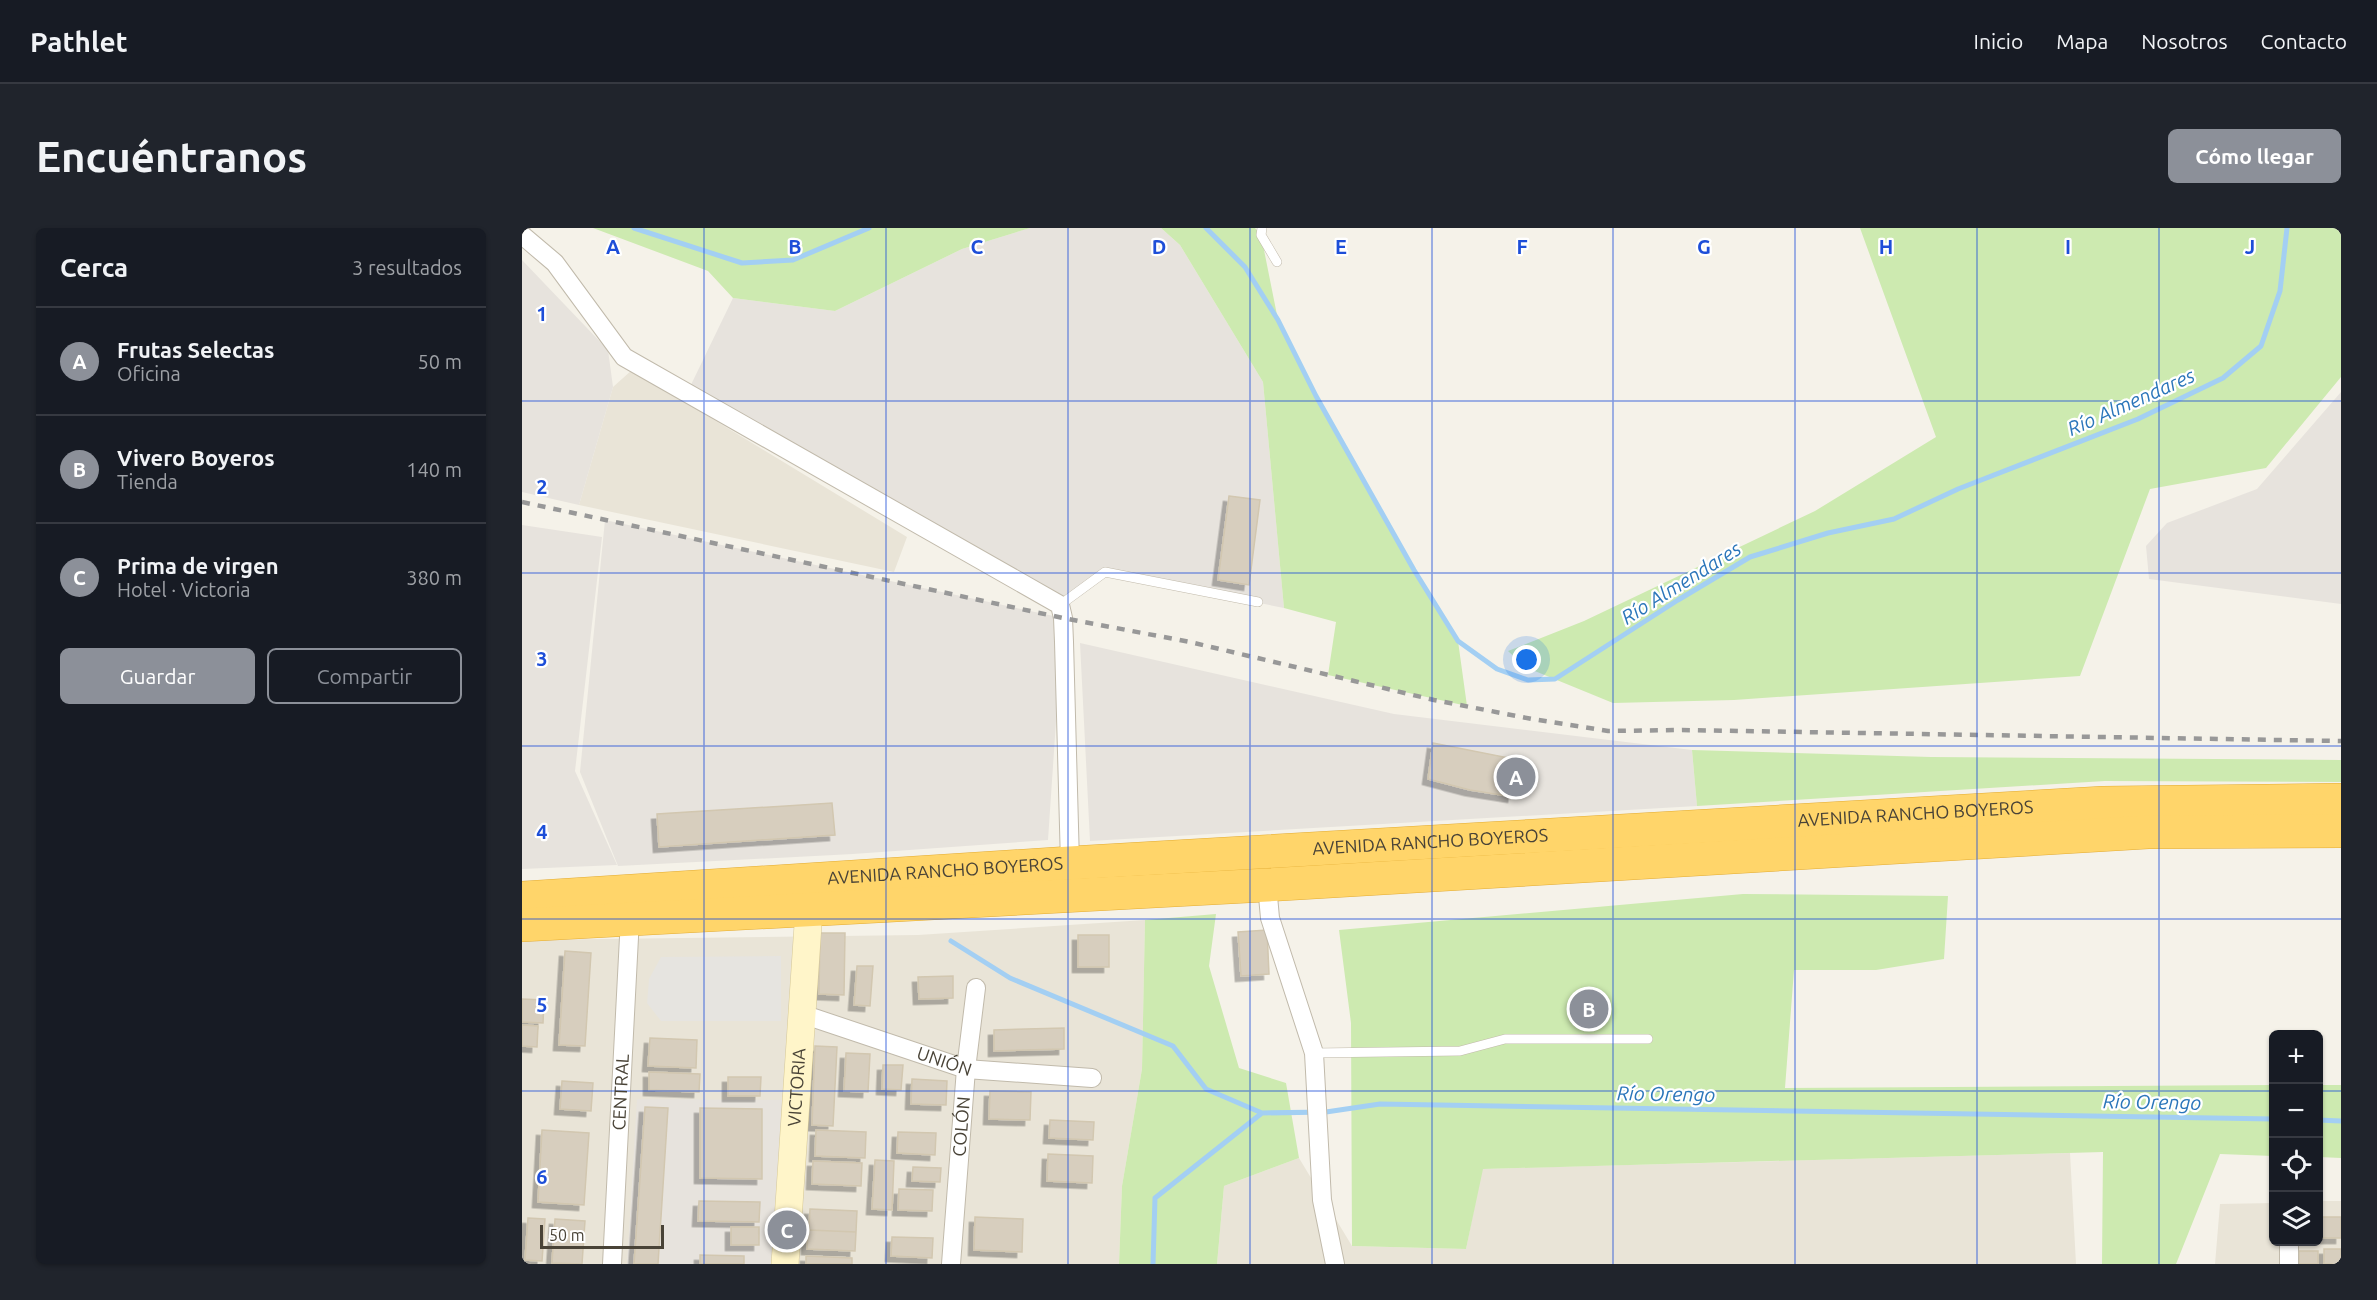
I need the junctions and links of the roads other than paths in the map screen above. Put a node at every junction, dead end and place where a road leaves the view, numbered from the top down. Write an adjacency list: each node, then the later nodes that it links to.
1 (1262, 228): 3 (lane)
2 (522, 235): 5 (street)
3 (1276, 262)
4 (1258, 602): 5 (lane)
5 (1060, 606): 8 (street)
6 (2341, 800): 8 (highway, AVENIDA RANCHO BOYEROS)
7 (2341, 831): 9 (highway, AVENIDA RANCHO BOYEROS)
8 (1070, 863): 10 (highway, AVENIDA RANCHO BOYEROS)
9 (1267, 885): 11 (highway, AVENIDA RANCHO BOYEROS); 17 (street)
10 (522, 898)
11 (809, 910): 12 (highway, AVENIDA RANCHO BOYEROS); 15 (street, VICTORIA)
12 (630, 918): 13 (highway, AVENIDA RANCHO BOYEROS); 21 (street, CENTRAL)
13 (522, 925)
14 (976, 988): 18 (street, COLÓN)
15 (802, 1014): 18 (street, UNIÓN); 22 (street, VICTORIA)
16 (1648, 1039): 17 (lane)
17 (1314, 1053): 24 (street)
18 (966, 1069): 19 (street, UNIÓN); 23 (street, COLÓN)
19 (1092, 1078)
20 (2289, 1246): 25 (street)
21 (612, 1264)
22 (785, 1264)
23 (951, 1264)
24 (1335, 1264)
25 (2289, 1264)

